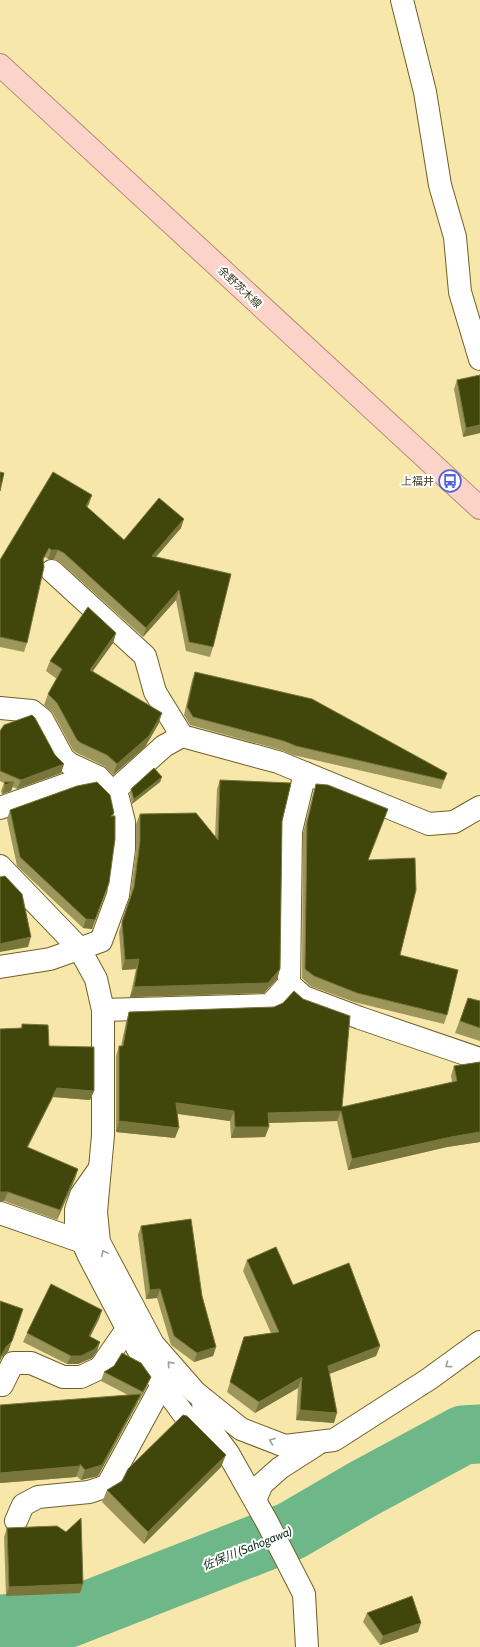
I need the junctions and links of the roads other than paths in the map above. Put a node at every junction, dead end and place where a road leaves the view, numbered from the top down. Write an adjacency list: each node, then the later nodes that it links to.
1 (402, 0): 3 (street)
2 (0, 65): 4 (main road, 余野茨木線)
3 (480, 359)
4 (480, 508)
5 (52, 571): 7 (street)
6 (0, 708): 9 (street)
7 (182, 736): 8 (street); 9 (street)
8 (305, 773): 10 (street); 15 (street)
9 (106, 785): 11 (street); 13 (street)
10 (480, 807)
11 (0, 808)
12 (0, 866): 13 (street)
13 (78, 948): 14 (street); 16 (street)
14 (0, 967)
15 (289, 984): 16 (street); 17 (street)
16 (103, 1010): 18 (street)
17 (480, 1059)
18 (100, 1167): 20 (street); 25 (street, one-way to 18)
19 (0, 1213): 20 (street)
20 (83, 1242): 21 (street)
21 (127, 1329): 23 (street); 24 (street)
22 (480, 1342): 27 (street, one-way to 27)
23 (2, 1385)
24 (162, 1385): 26 (street); 29 (street)
25 (203, 1400): 27 (street, one-way to 25); 28 (street)
26 (185, 1416)
27 (322, 1441): 28 (street)
28 (255, 1500): 30 (street)
29 (16, 1521)
30 (307, 1647)

